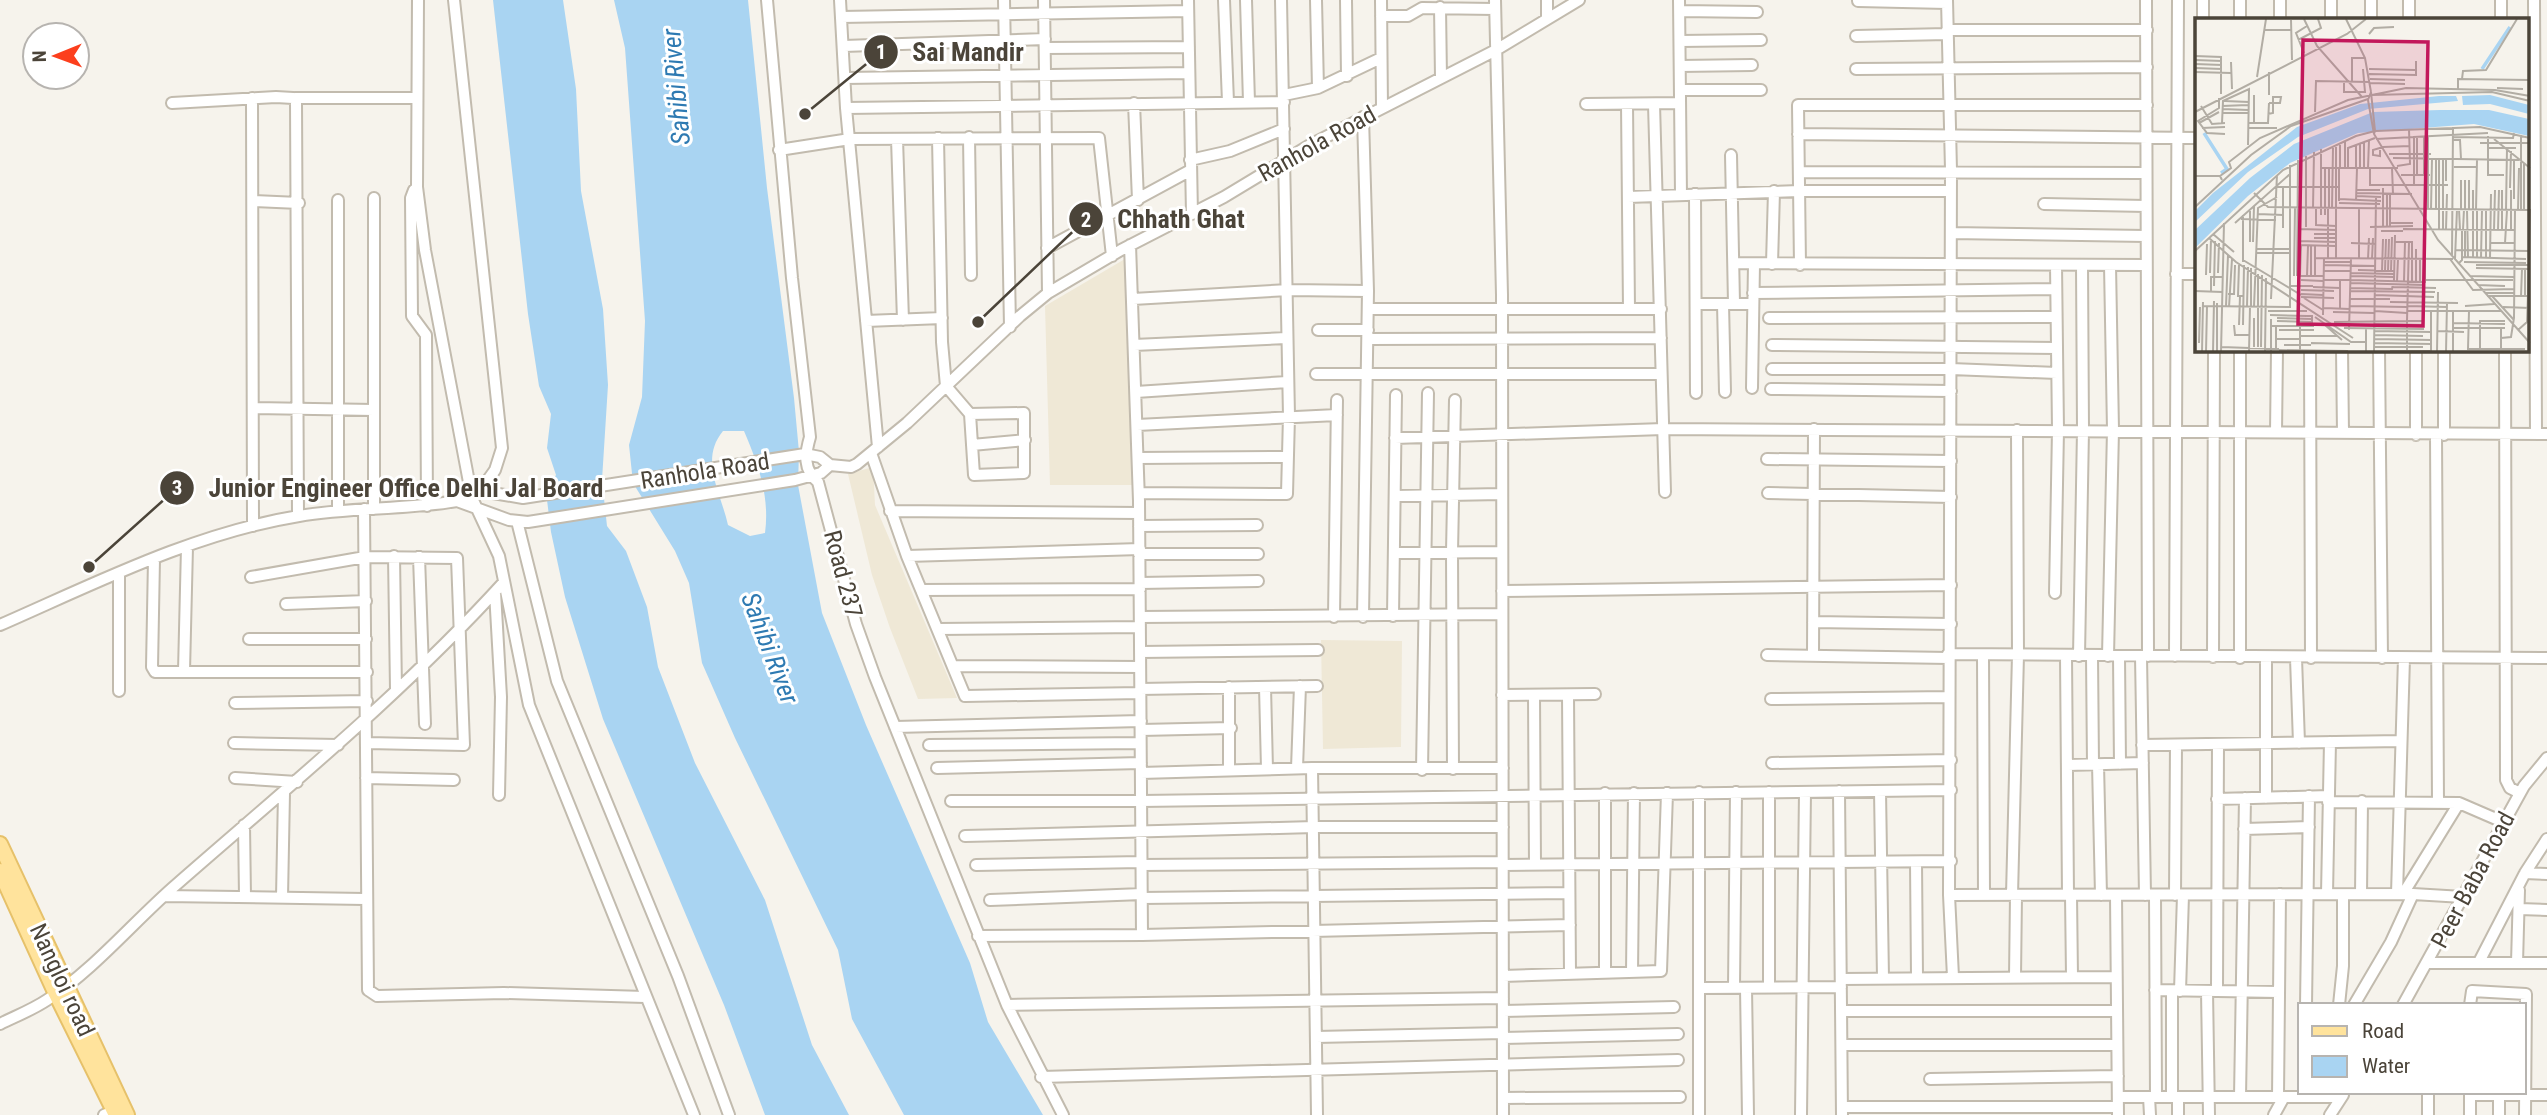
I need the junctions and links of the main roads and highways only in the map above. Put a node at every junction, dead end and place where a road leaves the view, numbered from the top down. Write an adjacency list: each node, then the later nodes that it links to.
1 (0, 844): 3 (main road, Nangloi road)
2 (0, 871): 3 (main road)
3 (61, 990): 4 (main road)
4 (115, 1114)

